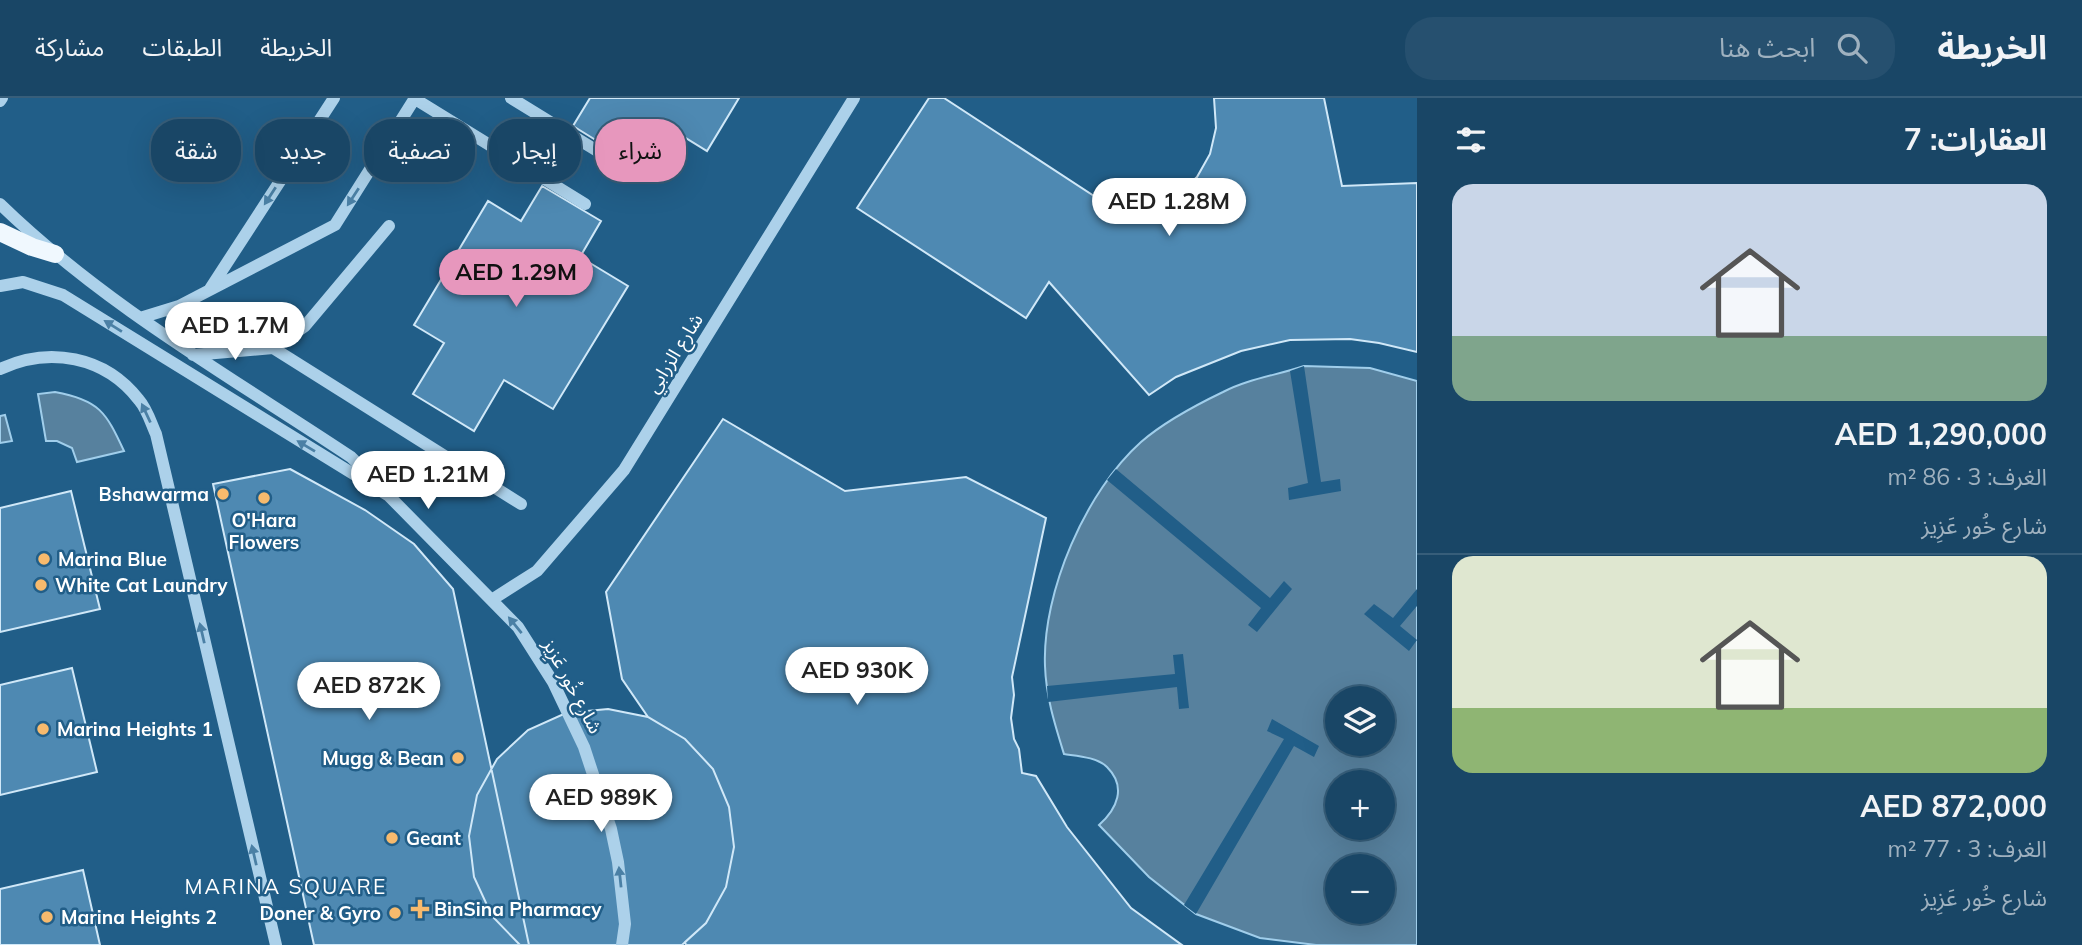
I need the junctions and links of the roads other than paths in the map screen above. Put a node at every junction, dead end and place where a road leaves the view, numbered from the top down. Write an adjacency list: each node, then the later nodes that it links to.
1 (334, 98): 12 (street, one-way to 12)
2 (511, 98): 5 (street)
3 (854, 98): 19 (street, شارع الزرابي)
4 (415, 99): 7 (street); 12 (street, one-way to 12)
5 (595, 150)
6 (0, 204): 10 (street, شارع خُور عَزِيز)
7 (585, 204)
8 (389, 226): 14 (street)
9 (0, 232): 10 (main road)
10 (55, 254): 13 (street, شارع خُور عَزِيز)
11 (0, 286): 17 (street, شارع خُور عَزِيز, one-way to 11)
12 (209, 290): 13 (street)
13 (140, 318): 15 (street, شارع خُور عَزِيز)
14 (273, 348): 15 (street); 18 (street)
15 (193, 355): 17 (street, شارع خُور عَزِيز)
16 (0, 369): 20 (street, one-way to 16)
17 (389, 496): 19 (street, شارع خُور عَزِيز)
18 (521, 504)
19 (493, 599): 21 (street, شارع خُور عَزِيز, one-way to 19)
20 (276, 945)
21 (622, 945)

